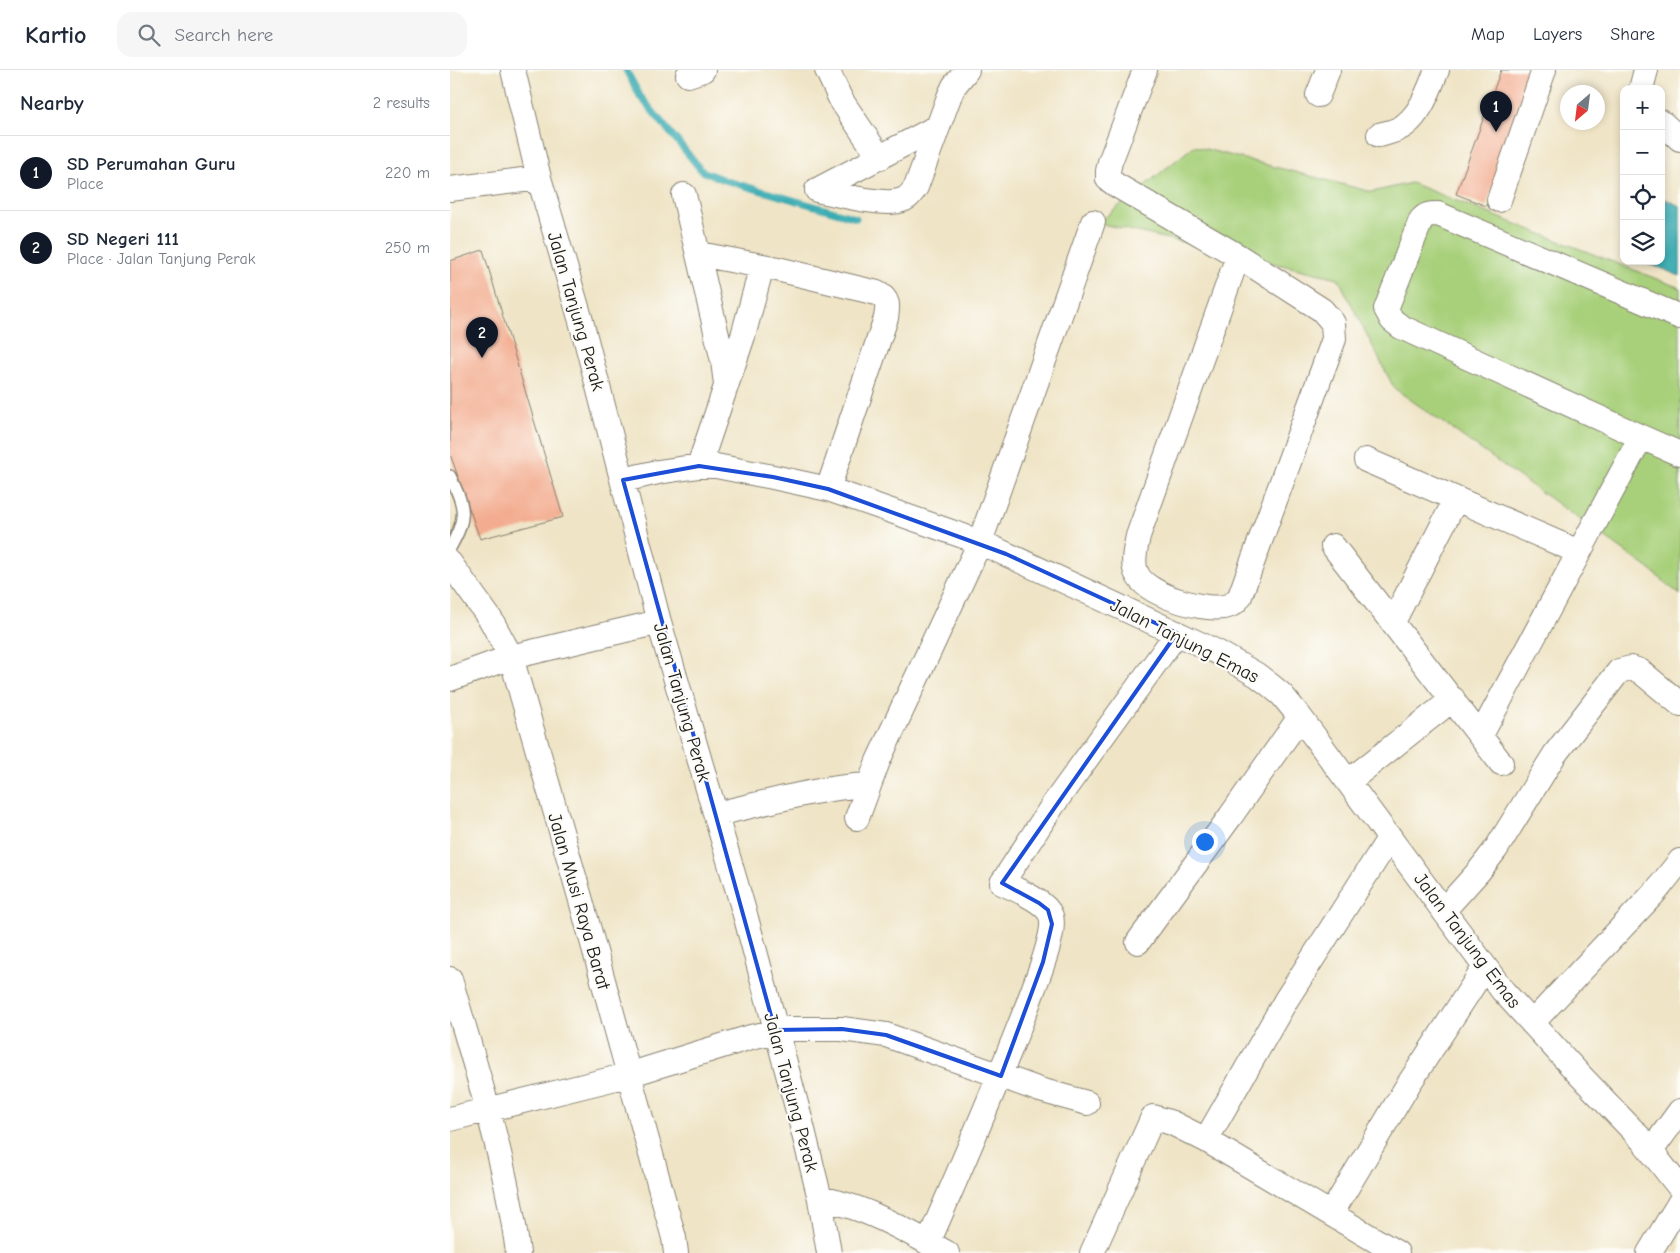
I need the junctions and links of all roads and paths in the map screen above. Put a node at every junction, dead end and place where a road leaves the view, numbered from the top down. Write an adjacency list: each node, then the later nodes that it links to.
1 (513, 70): 16 (street, Jalan Tanjung Perak)
2 (827, 70): 15 (street)
3 (967, 70): 12 (street)
4 (1146, 70): 22 (street)
5 (1328, 70): 10 (street)
6 (1437, 70): 13 (street)
7 (1544, 70): 19 (street)
8 (1646, 70): 9 (street)
9 (1642, 85)
10 (1318, 95)
11 (1665, 126): 14 (street)
12 (938, 127): 15 (street); 15 (street)
13 (1379, 135)
14 (1680, 139)
15 (880, 158)
16 (539, 178): 17 (street); 31 (street, Jalan Tanjung Perak)
17 (450, 189)
18 (684, 195): 21 (street)
19 (1499, 200)
20 (1093, 222): 34 (street)
21 (699, 254): 23 (street); 25 (street)
22 (1238, 256): 22 (street)
23 (762, 266): 25 (street); 32 (street)
24 (1680, 317): 26 (street)
25 (726, 388): 29 (street)
26 (1641, 438): 27 (street); 37 (street)
27 (1680, 454)
28 (1366, 460): 33 (street)
29 (699, 466): 31 (street, Jalan Tanjung Emas); 32 (street, Jalan Tanjung Emas)
30 (450, 476): 36 (lane)
31 (623, 480): 39 (street, Jalan Tanjung Perak)
32 (828, 490): 34 (street, Jalan Tanjung Emas)
33 (1456, 499): 37 (street); 40 (street)
34 (980, 542): 41 (street, Jalan Tanjung Emas); 50 (street)
35 (1333, 546): 40 (street)
36 (450, 548)
37 (1579, 552): 47 (street)
38 (450, 563): 42 (street, Jalan Musi Raya Barat)
39 (659, 622): 42 (street); 51 (street, Jalan Tanjung Perak)
40 (1393, 622): 44 (street)
41 (1177, 633): 46 (street, Jalan Tanjung Emas); 62 (street)
42 (511, 657): 43 (street); 61 (street, Jalan Musi Raya Barat)
43 (450, 679)
44 (1453, 699): 47 (street); 49 (street)
45 (1680, 704): 55 (street)
46 (1300, 717): 49 (street, Jalan Tanjung Emas); 56 (street)
47 (1481, 735): 48 (street)
48 (1501, 763)
49 (1349, 781): 53 (street, Jalan Tanjung Emas)
50 (868, 785): 51 (street); 52 (street)
51 (716, 814): 60 (street, Jalan Tanjung Perak)
52 (857, 818)
53 (1390, 837): 55 (street, Jalan Tanjung Emas); 67 (street)
54 (1680, 861): 59 (street)
55 (1444, 910): 57 (street, Jalan Tanjung Emas)
56 (1138, 942)
57 (1484, 967): 59 (street, Jalan Tanjung Emas); 72 (street)
58 (450, 979): 64 (street)
59 (1532, 1023): 68 (street, Jalan Tanjung Emas)
60 (775, 1030): 61 (street); 62 (street); 70 (street, Jalan Tanjung Perak)
61 (628, 1075): 64 (street); 75 (street, Jalan Musi Raya Barat)
62 (1001, 1076): 63 (street); 73 (street)
63 (1087, 1103)
64 (488, 1110): 66 (street); 74 (street)
65 (1680, 1111): 68 (street)
66 (450, 1119)
67 (1206, 1140): 72 (street); 77 (street)
68 (1651, 1151): 69 (street, Jalan Tanjung Emas)
69 (1680, 1188)
70 (820, 1199): 73 (street); 76 (street, Jalan Tanjung Perak)
71 (1680, 1202): 79 (street)
72 (1330, 1214): 78 (street)
73 (937, 1248)
74 (518, 1253)
75 (676, 1253)
76 (829, 1253)
77 (1092, 1253)
78 (1397, 1253)
79 (1649, 1253)

